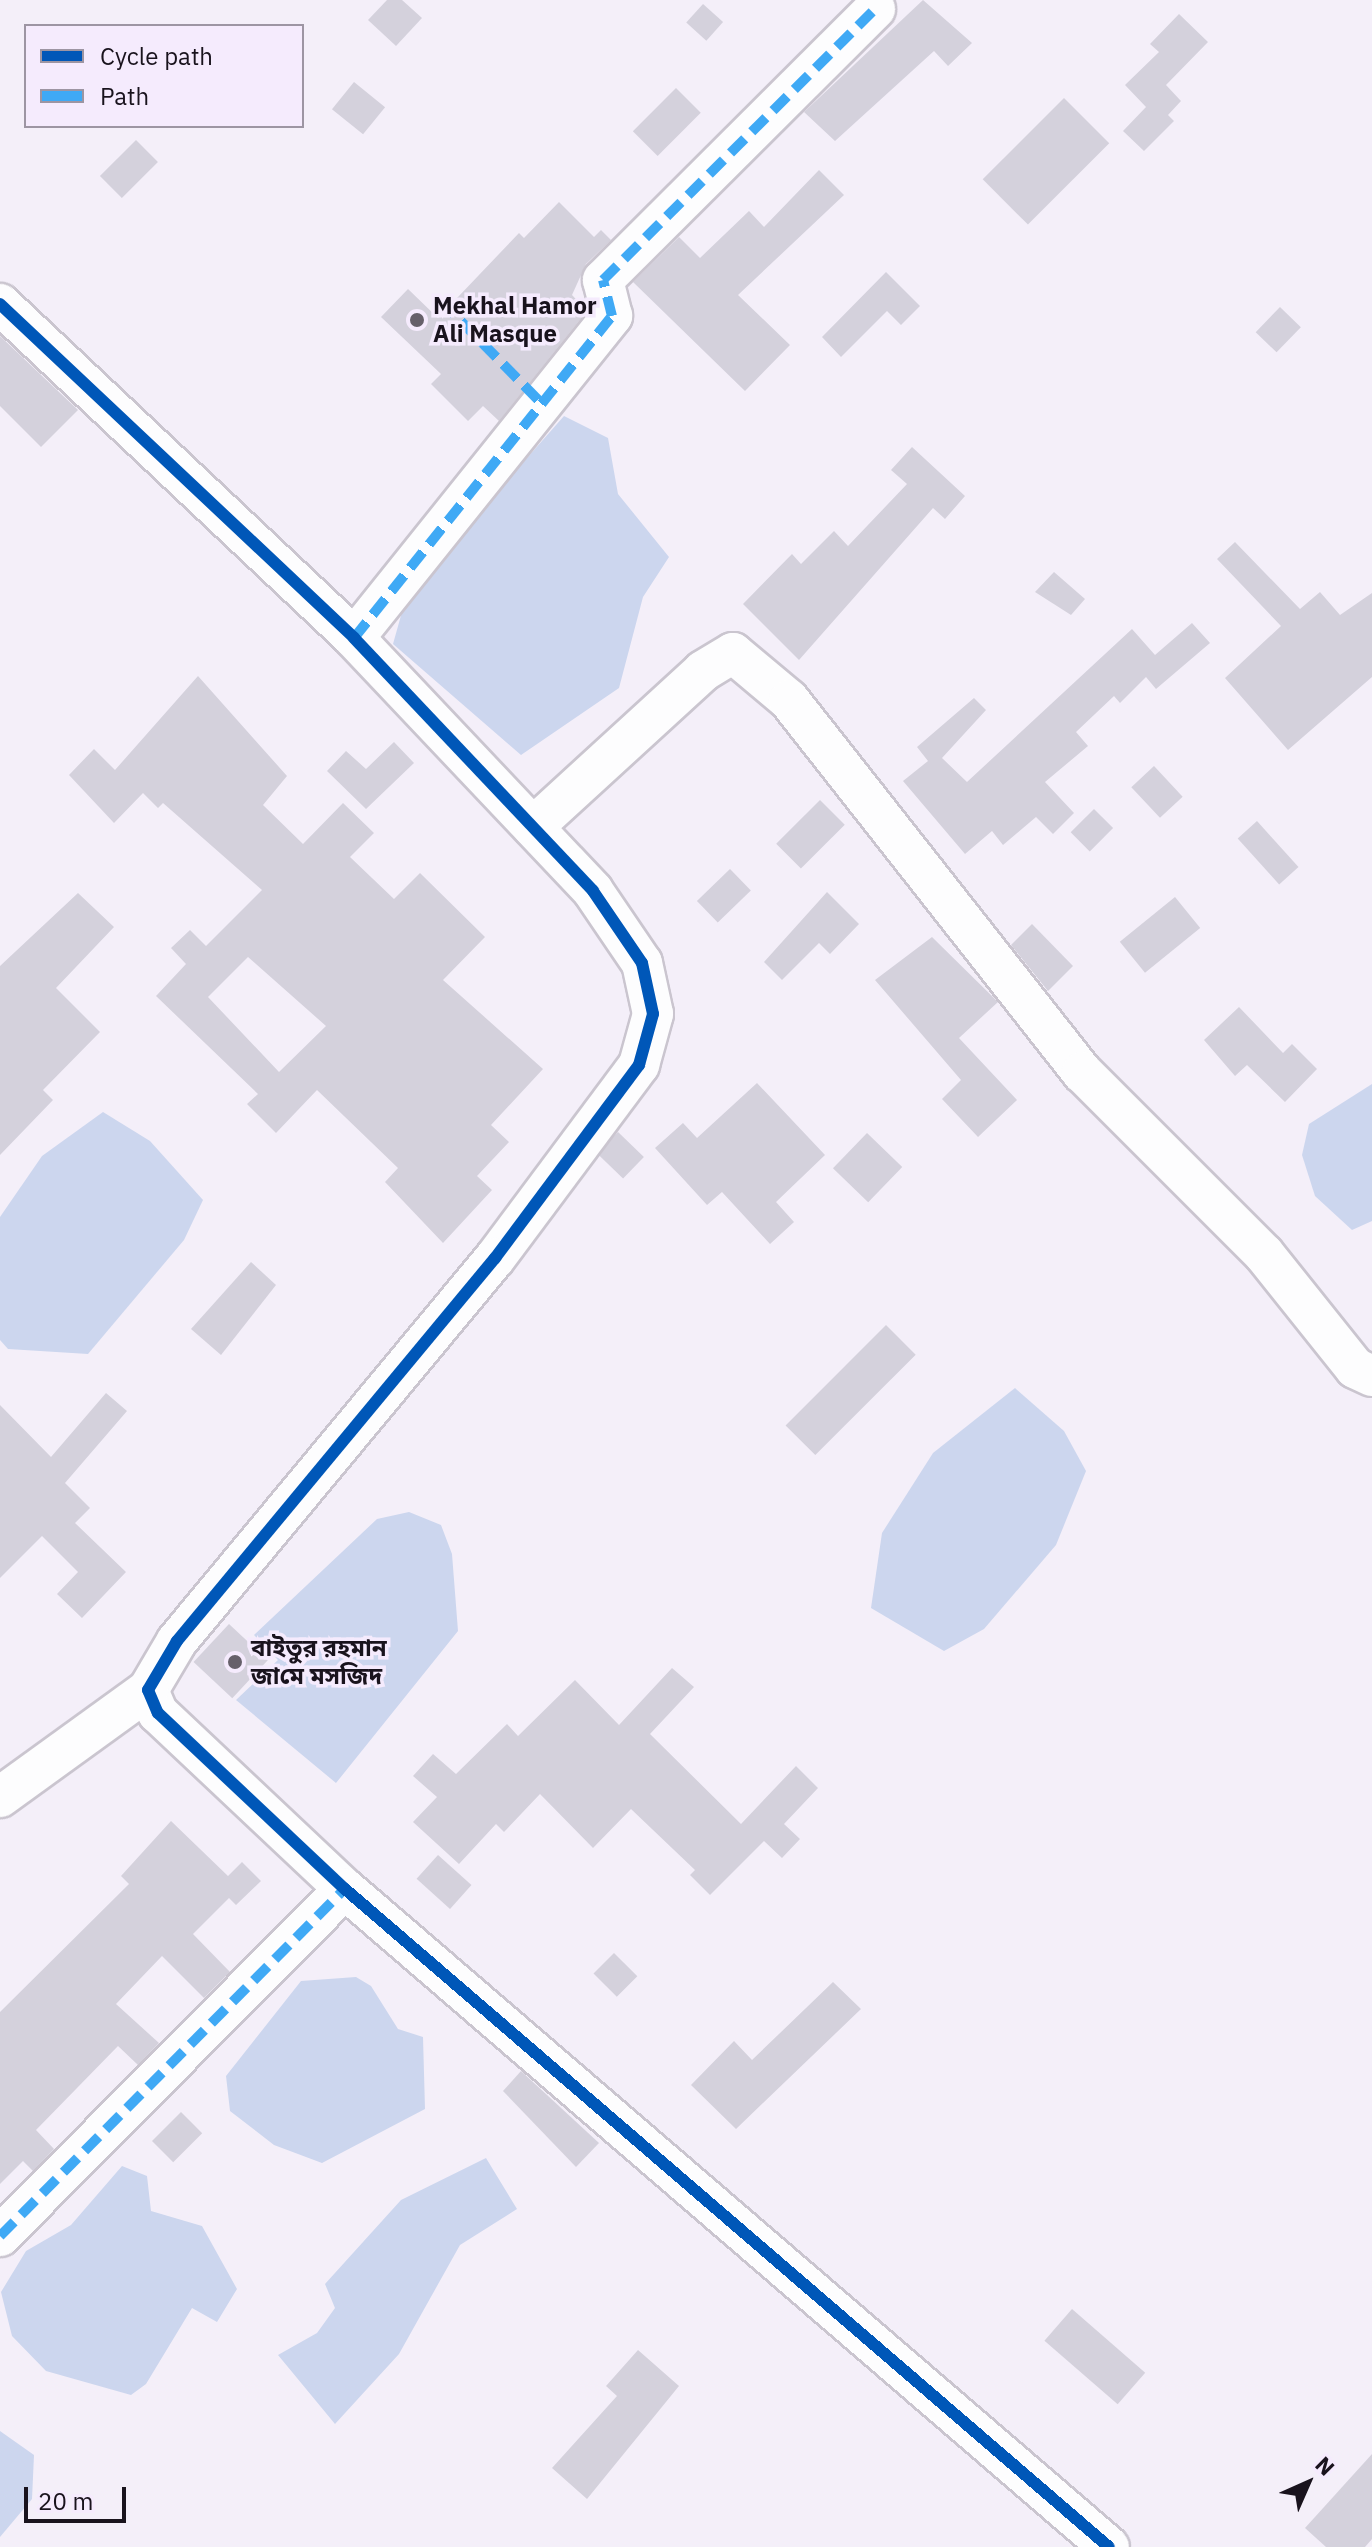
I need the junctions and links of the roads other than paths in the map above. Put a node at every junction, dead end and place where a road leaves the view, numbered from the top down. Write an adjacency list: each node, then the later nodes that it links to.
1 (875, 9): 3 (street)
2 (0, 304): 3 (street)
3 (354, 638): 4 (street)
4 (533, 827): 5 (street); 6 (street)
5 (1372, 1376)
6 (148, 1690): 7 (street); 8 (street)
7 (0, 1797)
8 (345, 1889): 9 (street); 10 (street)
9 (0, 2236)
10 (1109, 2547)

